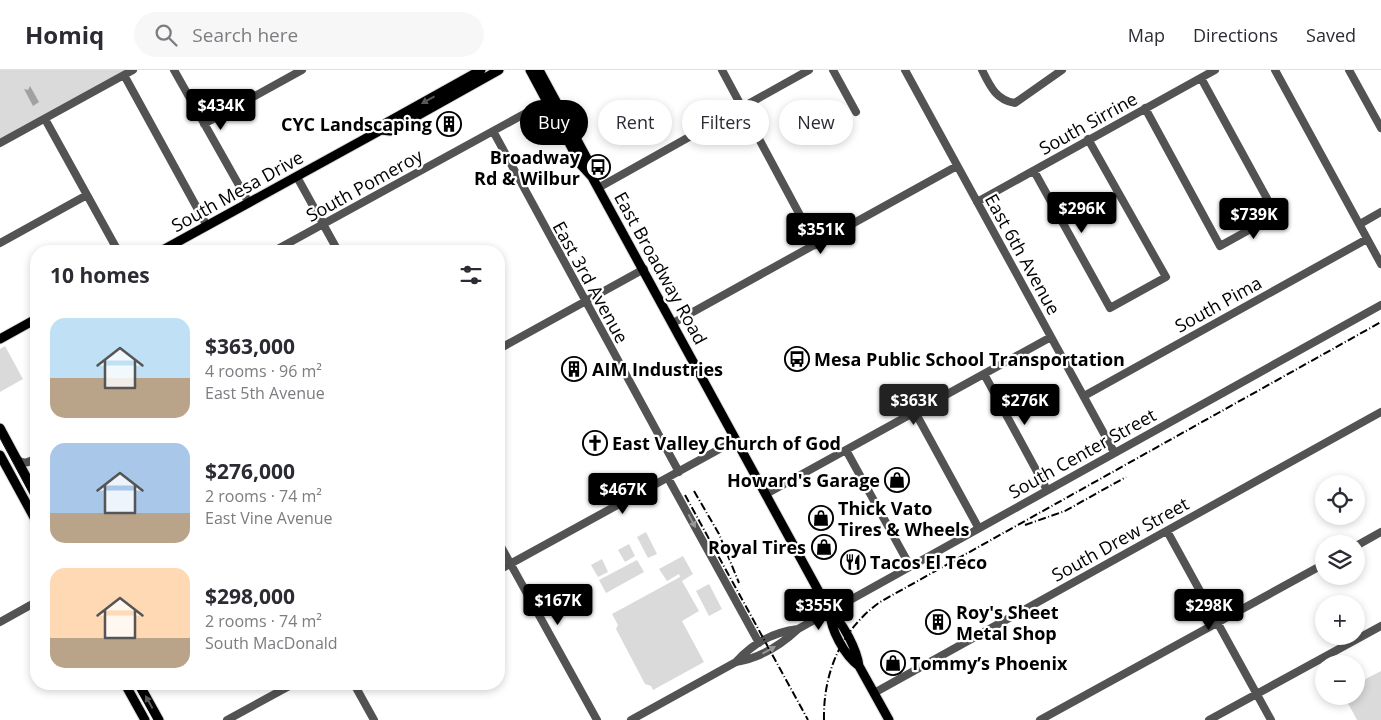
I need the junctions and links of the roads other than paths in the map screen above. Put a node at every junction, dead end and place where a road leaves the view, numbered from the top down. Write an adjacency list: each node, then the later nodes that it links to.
1 (133, 70): 17 (street)
2 (174, 70): 26 (street)
3 (302, 70): 26 (street)
4 (481, 70): 28 (main road, South Mesa Drive, one-way to 28)
5 (499, 70): 28 (main road, South Mesa Drive)
6 (530, 70): 19 (main road, East Broadway Road)
7 (539, 70): 38 (main road, East Broadway Road)
8 (722, 70): 20 (street)
9 (833, 70): 23 (street)
10 (904, 70): 35 (street, East 6th Avenue)
11 (982, 70): 12 (street)
12 (1062, 70)
13 (1215, 70): 18 (street, South Sirrine)
14 (1275, 70): 45 (street)
15 (1349, 70): 27 (street)
16 (807, 71): 21 (street)
17 (124, 75): 25 (street); 46 (street)
18 (1201, 78): 22 (street, South Sirrine); 22 (street)
19 (545, 100)
20 (738, 100)
21 (755, 100)
22 (1145, 108): 30 (street, South Sirrine)
23 (856, 112)
24 (520, 116): 29 (street, South Pomeroy)
25 (45, 119): 32 (street); 40 (street)
26 (204, 124): 42 (street)
27 (1381, 128)
28 (381, 130): 37 (main road, South Mesa Drive)
29 (493, 131): 44 (street, South Pomeroy); 56 (street, East 3rd Avenue)
30 (1088, 139): 36 (street, South Sirrine); 36 (street)
31 (682, 141): 39 (street)
32 (0, 143)
33 (570, 145): 38 (main road, East Broadway Road)
34 (762, 145): 53 (street)
35 (957, 166): 41 (street, East 6th Avenue); 53 (street)
36 (1034, 171): 41 (street, South Sirrine)
37 (296, 177): 42 (main road, South Mesa Drive); 44 (street)
38 (592, 177): 39 (main road, East Broadway Road)
39 (598, 188): 55 (main road, East Broadway Road)
40 (87, 195): 48 (street); 49 (street)
41 (977, 202): 60 (street, East 6th Avenue)
42 (248, 203): 46 (main road, South Mesa Drive)
43 (1381, 212): 45 (street)
44 (323, 224): 51 (street, South Pomeroy); 52 (street)
45 (1360, 224): 47 (street)
46 (206, 226): 50 (main road, South Mesa Drive)
47 (1367, 239): 54 (street); 64 (street, South Pima)
48 (0, 243)
49 (115, 245)
50 (172, 245)
51 (285, 245)
52 (335, 245)
53 (816, 245): 59 (street)
54 (1381, 264)
55 (644, 270): 56 (street); 59 (main road, East Broadway Road)
56 (585, 302): 62 (street); 74 (street, East 3rd Avenue)
57 (1381, 305): 70 (street, South Center Street)
58 (30, 322): 61 (main road)
59 (673, 323): 68 (main road, East Broadway Road)
60 (1051, 336): 63 (street); 64 (street, East 6th Avenue)
61 (0, 339)
62 (505, 346)
63 (984, 374): 65 (street); 78 (street)
64 (1084, 396): 70 (street, East 6th Avenue)
65 (915, 412): 69 (street); 81 (street)
66 (1381, 412): 82 (street, South Drew Street)
67 (0, 428): 72 (main road)
68 (736, 440): 74 (street); 79 (main road, East Broadway Road)
69 (846, 450): 79 (street); 87 (street)
70 (1114, 452): 78 (street, South Center Street)
71 (0, 455): 80 (main road)
72 (16, 458): 73 (street); 75 (main road)
73 (28, 463): 75 (street)
74 (679, 472): 76 (street)
75 (25, 475): 77 (main road)
76 (668, 478): 86 (street); 96 (street, one-way to 96)
77 (30, 484)
78 (1047, 490): 81 (street, South Center Street)
79 (766, 494): 91 (main road, East Broadway Road)
80 (30, 510)
81 (978, 528): 87 (street, South Center Street)
82 (1167, 531): 93 (street); 102 (street, South Drew Street)
83 (1381, 532): 84 (street)
84 (1365, 541)
85 (505, 554): 86 (street)
86 (510, 564): 88 (street); 108 (street)
87 (910, 566): 91 (street, South Center Street)
88 (505, 567)
89 (1315, 569): 93 (street)
90 (30, 605): 92 (street)
91 (830, 612): 95 (street, South Center Street); 102 (main road, East Broadway Road)
92 (0, 622)
93 (1217, 622): 103 (street); 111 (street)
94 (1381, 626): 103 (street)
95 (798, 629): 96 (street, South Center Street); 97 (street, South Center Street, one-way to 95)
96 (759, 643): 97 (street, South Center Street)
97 (736, 662): 109 (street, South Center Street)
98 (128, 690): 104 (main road)
99 (142, 690): 105 (main road, one-way to 99)
100 (282, 690): 106 (street)
101 (357, 690): 107 (street)
102 (874, 693): 110 (main road, East Broadway Road)
103 (1257, 694): 112 (street); 113 (street)
104 (145, 720)
105 (159, 720)
106 (227, 720)
107 (374, 720)
108 (596, 720)
109 (631, 720)
110 (889, 720)
111 (1040, 720)
112 (1209, 720)
113 (1271, 720)

